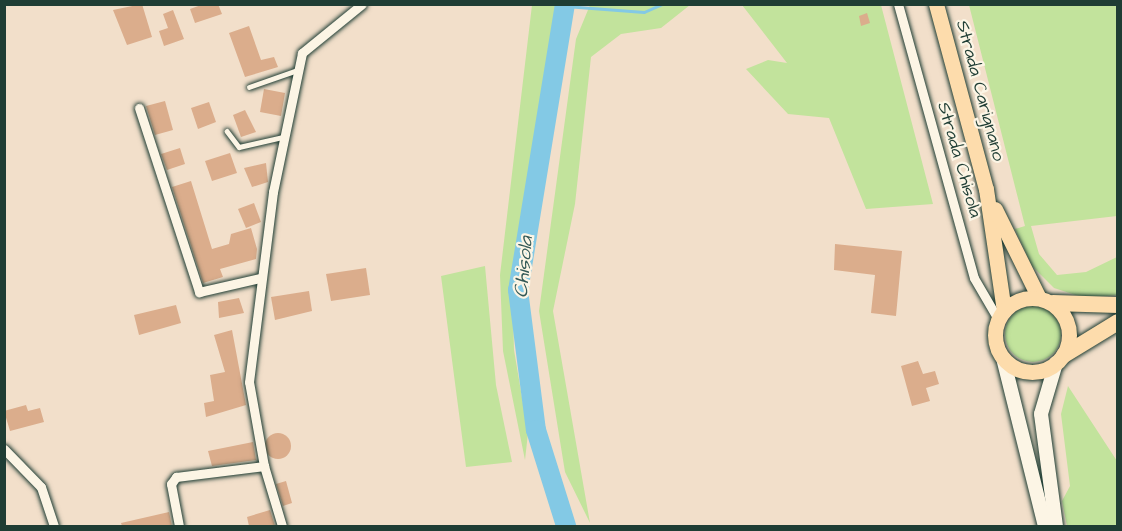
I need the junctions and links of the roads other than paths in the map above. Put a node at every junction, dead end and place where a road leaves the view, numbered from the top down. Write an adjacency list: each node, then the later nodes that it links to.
1 (362, 4): 4 (street)
2 (898, 4): 13 (street, Strada Chisola)
3 (936, 6): 9 (main road, Strada Carignano)
4 (296, 71): 5 (lane); 8 (street)
5 (249, 87)
6 (139, 108): 10 (street)
7 (227, 131): 8 (lane)
8 (283, 137): 10 (street)
9 (986, 189): 11 (main road); 13 (main road)
10 (260, 278): 18 (street)
11 (1046, 300): 12 (highway); 13 (main road); 16 (main road)
12 (1118, 306)
13 (1001, 315): 15 (main road)
14 (1118, 322): 16 (highway)
15 (1003, 358): 16 (main road); 22 (main road)
16 (1060, 359): 23 (main road)
17 (4, 449): 19 (street)
18 (264, 466): 20 (street); 21 (street)
19 (54, 526)
20 (179, 526)
21 (282, 526)
22 (1045, 526)
23 (1056, 526)

